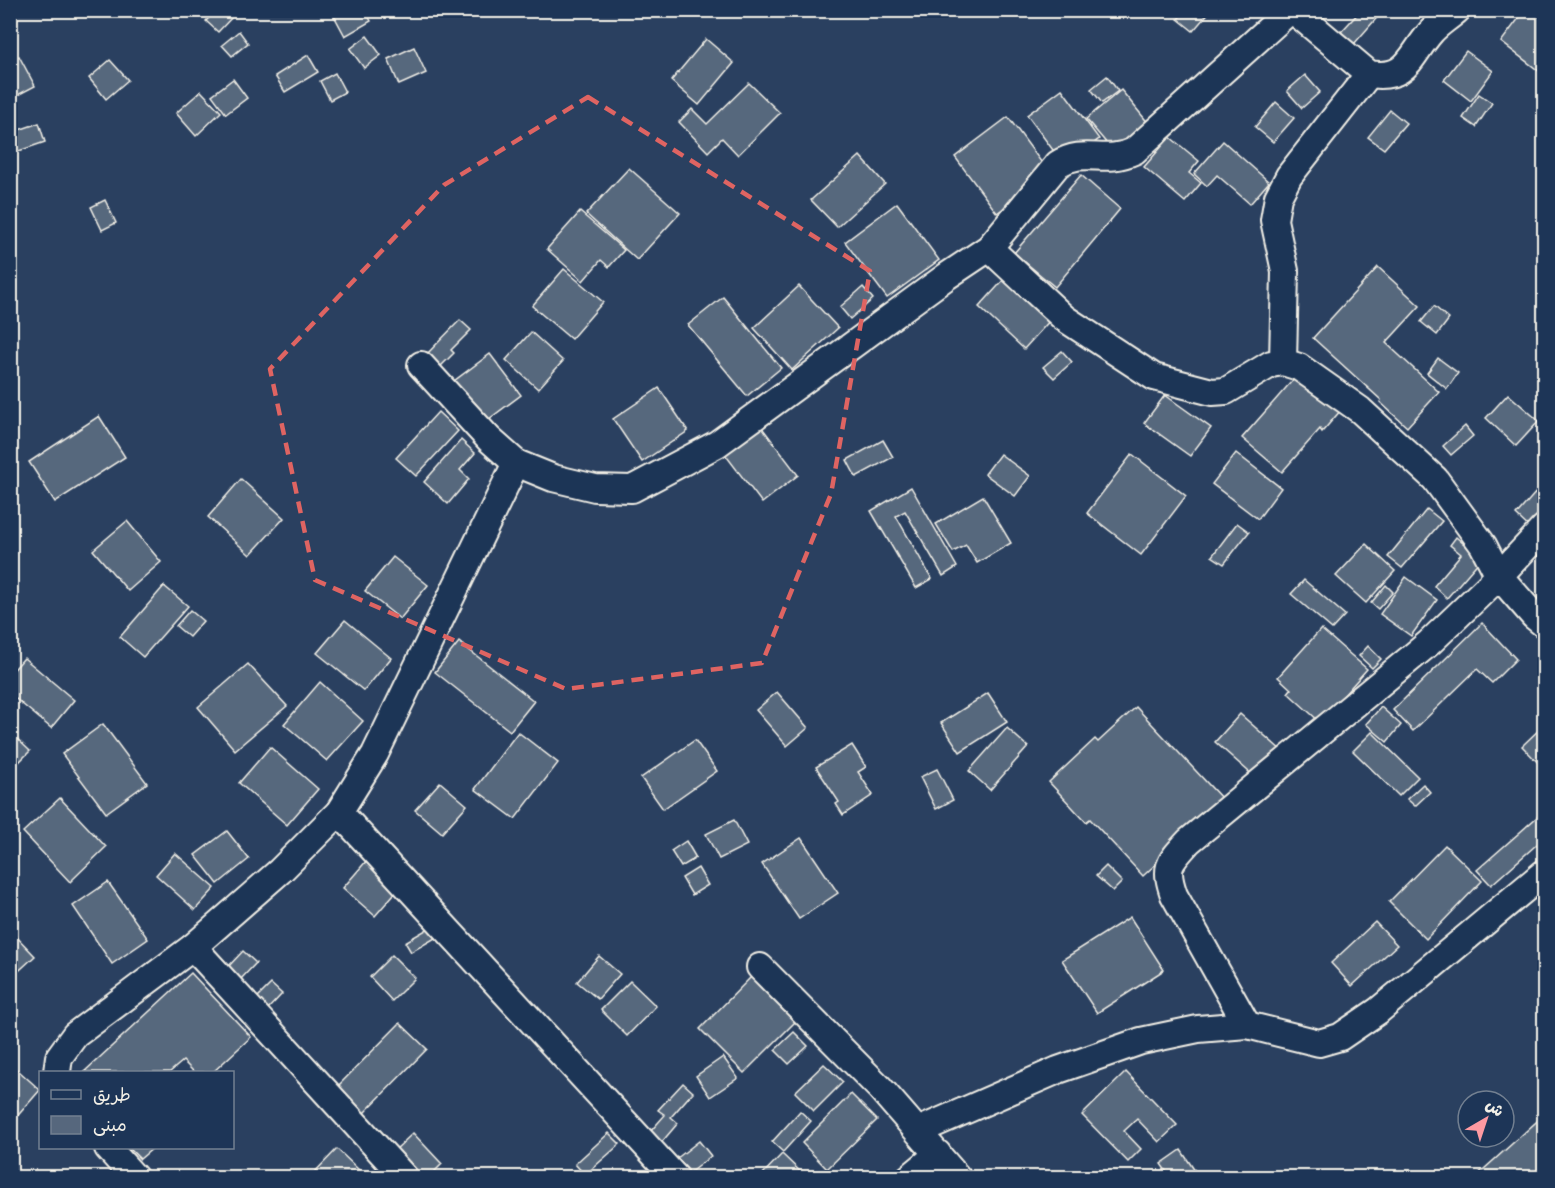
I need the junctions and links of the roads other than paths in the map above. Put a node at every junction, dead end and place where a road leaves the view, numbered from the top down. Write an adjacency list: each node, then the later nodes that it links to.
1 (1292, 10): 3 (street); 4 (street)
2 (1456, 10): 3 (street)
3 (1369, 74): 5 (street)
4 (988, 248): 5 (street); 7 (street)
5 (1283, 362): 9 (street)
6 (421, 365): 7 (street)
7 (516, 462): 11 (street)
8 (1545, 528): 9 (street)
9 (1499, 576): 10 (street); 15 (street)
10 (1545, 624)
11 (339, 812): 13 (street); 22 (street)
12 (1545, 873): 15 (street)
13 (194, 947): 16 (street); 21 (street)
14 (760, 967): 17 (street)
15 (1247, 1025): 17 (street)
16 (57, 1071)
17 (918, 1131): 19 (street)
18 (109, 1149): 20 (street)
19 (938, 1154): 23 (street); 24 (street)
20 (135, 1178)
21 (405, 1178)
22 (676, 1178)
23 (909, 1178)
24 (958, 1178)

